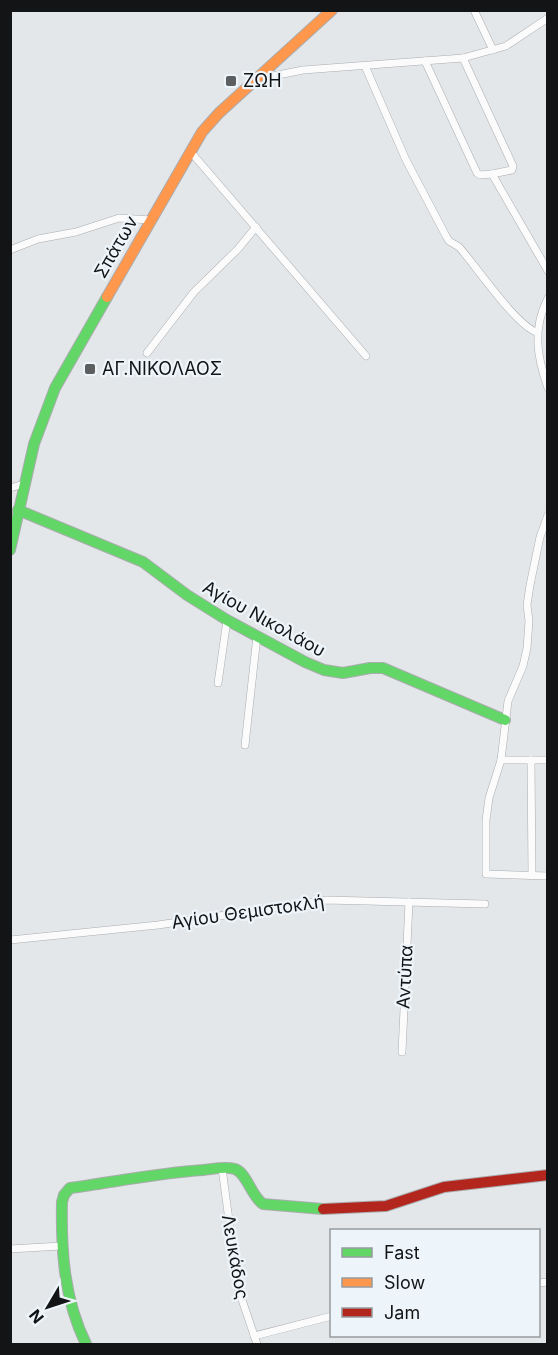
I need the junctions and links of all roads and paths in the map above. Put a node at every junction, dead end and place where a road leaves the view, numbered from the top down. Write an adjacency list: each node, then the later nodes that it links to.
1 (332, 10): 8 (street, Σπάτων)
2 (474, 10): 4 (street)
3 (548, 18): 4 (street)
4 (493, 50): 5 (street)
5 (463, 58): 6 (street); 10 (street)
6 (425, 61): 7 (street); 10 (street)
7 (365, 66): 8 (street); 16 (street)
8 (262, 72): 9 (street, Σπάτων)
9 (190, 151): 11 (street, Σπάτων); 12 (street)
10 (492, 174): 14 (street)
11 (151, 220): 13 (street); 20 (street, Σπάτων)
12 (255, 227): 17 (street); 18 (street)
13 (10, 250)
14 (548, 271)
15 (548, 298): 16 (street)
16 (536, 332): 19 (street)
17 (147, 353)
18 (366, 356)
19 (548, 388)
20 (24, 484): 21 (street); 22 (street, Σπάτων)
21 (10, 488)
22 (18, 510): 24 (street, Σπάτων); 27 (street, Αγίου Νικολάου)
23 (548, 514): 25 (street)
24 (10, 550)
25 (537, 551): 26 (street); 30 (street)
26 (548, 553)
27 (227, 620): 28 (street, Αγίου Νικολάου); 29 (street)
28 (257, 636): 30 (street, Αγίου Νικολάου); 31 (street)
29 (218, 683)
30 (505, 720): 32 (street)
31 (245, 745)
32 (501, 760): 33 (street); 35 (street)
33 (531, 760): 34 (street); 35 (street)
34 (548, 760)
35 (532, 876): 36 (street)
36 (548, 876)
37 (409, 902): 38 (street, Αγίου Θεμιστοκλή); 39 (street, Αγίου Θεμιστοκλή); 40 (street, Αντύπα)
38 (486, 904)
39 (10, 940)
40 (402, 1052)
41 (222, 1168): 42 (street); 43 (street); 46 (street, Λευκάδος)
42 (548, 1175)
43 (61, 1246): 44 (street); 47 (street)
44 (10, 1249)
45 (330, 1317): 46 (street)
46 (254, 1336): 48 (street, Λευκάδος)
47 (86, 1344)
48 (257, 1344)

